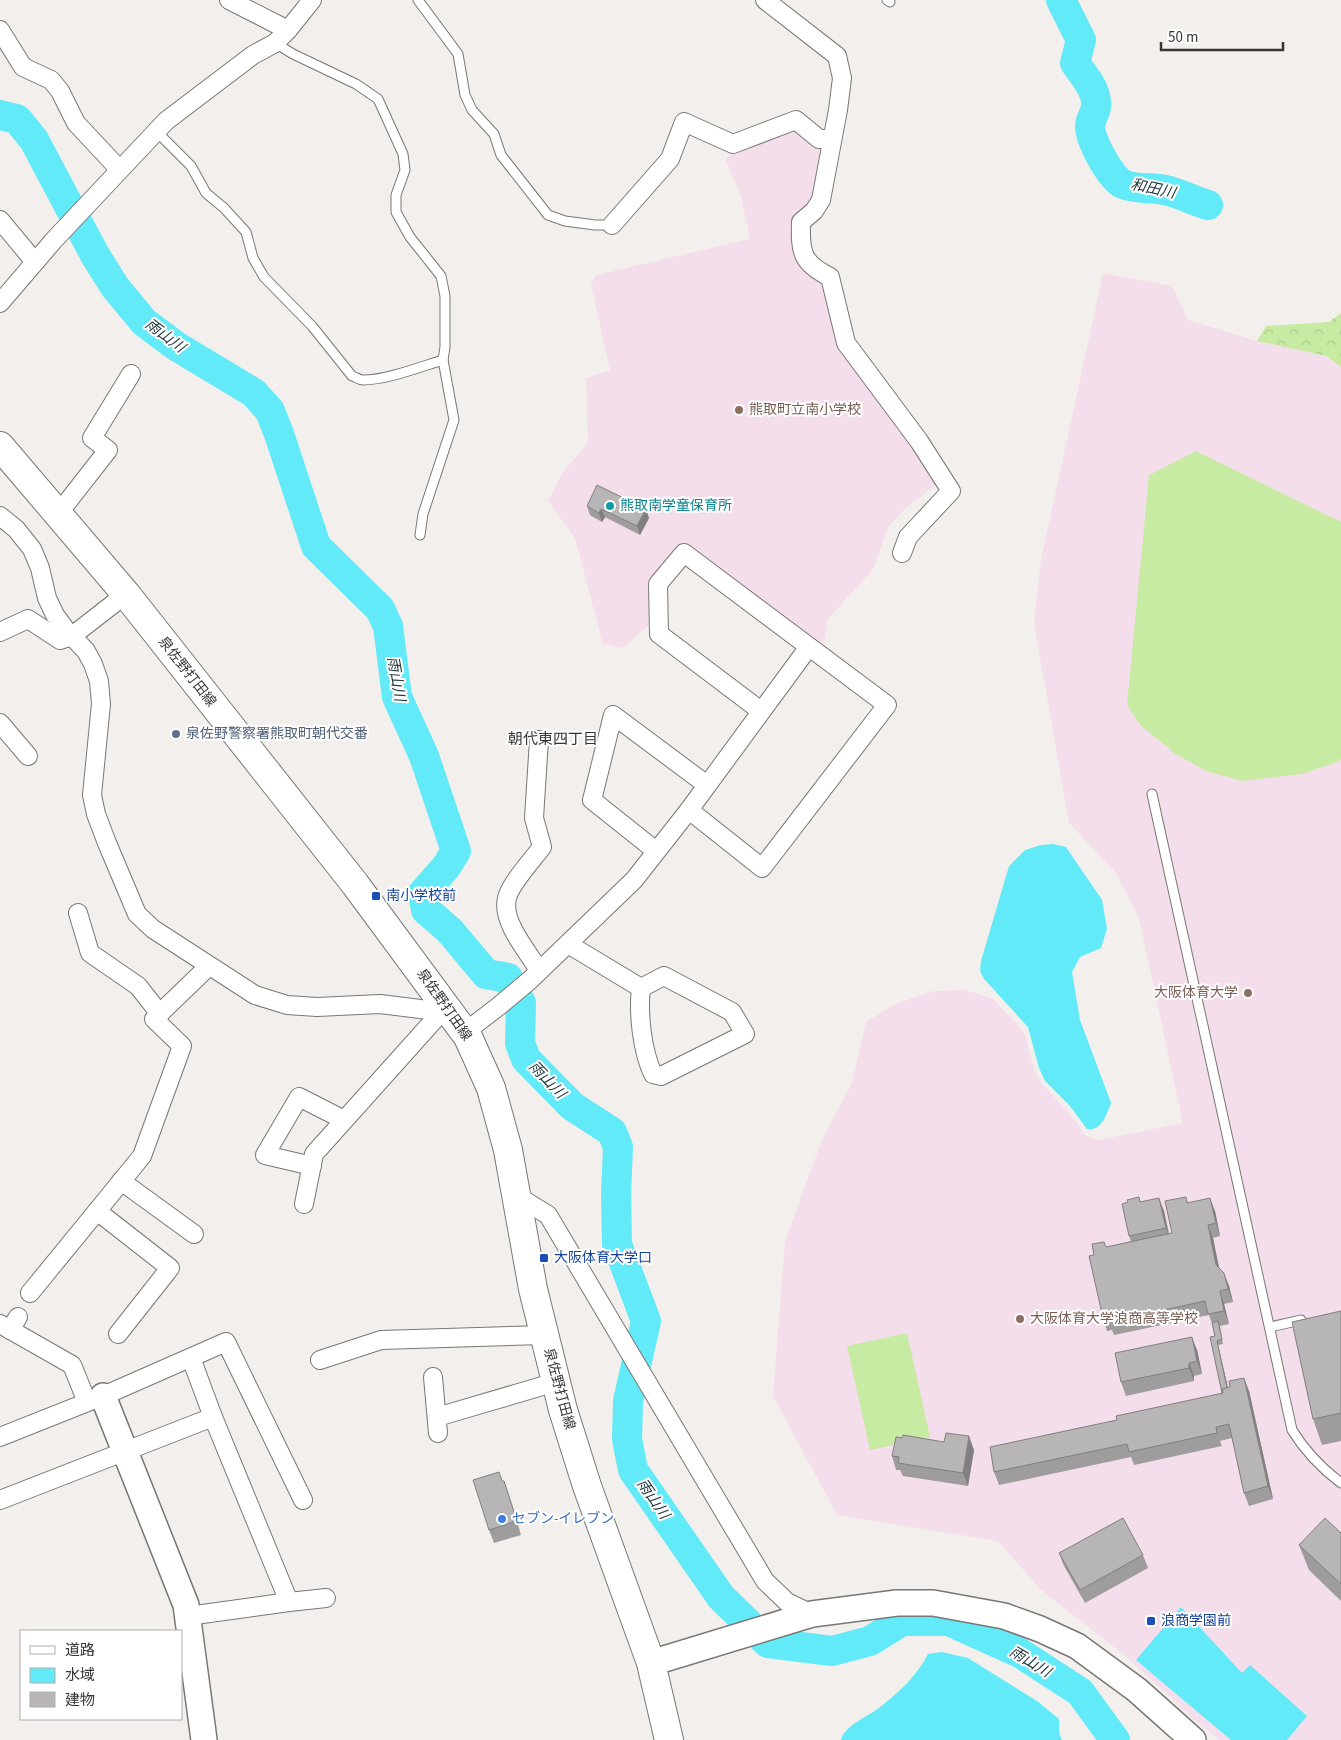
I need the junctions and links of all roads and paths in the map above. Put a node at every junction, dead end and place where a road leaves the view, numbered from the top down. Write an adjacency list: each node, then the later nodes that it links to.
1 (229, 0): 6 (street)
2 (312, 0): 6 (street)
3 (418, 0): 12 (lane)
4 (765, 0): 9 (street)
5 (0, 30): 10 (street)
6 (288, 30): 7 (street)
7 (275, 42): 8 (street); 15 (lane)
8 (156, 131): 10 (street); 15 (lane)
9 (832, 139): 12 (street); 21 (street)
10 (119, 170): 13 (street)
11 (0, 220): 13 (street)
12 (612, 225)
13 (35, 262): 14 (street)
14 (0, 303)
15 (442, 360): 20 (lane)
16 (131, 374): 18 (street)
17 (0, 446): 18 (main road, 泉佐野打田線)
18 (58, 514): 22 (main road, 泉佐野打田線)
19 (0, 516): 24 (street)
20 (420, 535)
21 (902, 554)
22 (126, 594): 24 (street); 39 (main road, 泉佐野打田線)
23 (0, 632): 24 (street)
24 (72, 636): 36 (street)
25 (808, 648): 26 (street); 26 (street); 32 (street)
26 (761, 711): 30 (street)
27 (0, 724): 29 (street)
28 (539, 740): 37 (street)
29 (28, 756)
30 (707, 785): 32 (street); 33 (street)
31 (1152, 794): 52 (lane)
32 (688, 810): 33 (street)
33 (656, 851): 35 (street)
34 (78, 914): 40 (street)
35 (568, 944): 37 (street); 38 (street)
36 (210, 966): 39 (street); 40 (street)
37 (534, 975): 41 (street)
38 (641, 988): 38 (street)
39 (447, 1010): 41 (main road, 泉佐野打田線); 42 (street)
40 (160, 1014): 44 (street)
41 (465, 1032): 45 (main road, 泉佐野打田線)
42 (344, 1120): 43 (street); 43 (street)
43 (312, 1166): 46 (street)
44 (121, 1182): 47 (street); 48 (street)
45 (516, 1196): 54 (main road, 泉佐野打田線); 68 (street)
46 (304, 1204)
47 (97, 1212): 49 (street); 53 (street)
48 (194, 1234)
49 (30, 1294)
50 (1314, 1317): 52 (lane)
51 (9, 1324): 59 (street)
52 (1270, 1327): 63 (lane)
53 (118, 1334)
54 (544, 1335): 56 (street); 58 (main road, 泉佐野打田線)
55 (191, 1358): 59 (street); 60 (street); 65 (street)
56 (320, 1360)
57 (433, 1377): 58 (street)
58 (556, 1382): 70 (main road, 泉佐野打田線)
59 (95, 1399): 61 (street); 62 (street)
60 (213, 1417): 62 (street); 67 (street)
61 (0, 1437)
62 (125, 1451): 64 (street); 69 (street)
63 (1341, 1483)
64 (0, 1500)
65 (304, 1500)
66 (326, 1598): 67 (street)
67 (289, 1602): 69 (street)
68 (812, 1614): 70 (street); 73 (street)
69 (188, 1616): 71 (street)
70 (650, 1664): 72 (main road, 泉佐野打田線)
71 (204, 1740)
72 (669, 1740)
73 (1193, 1740)

